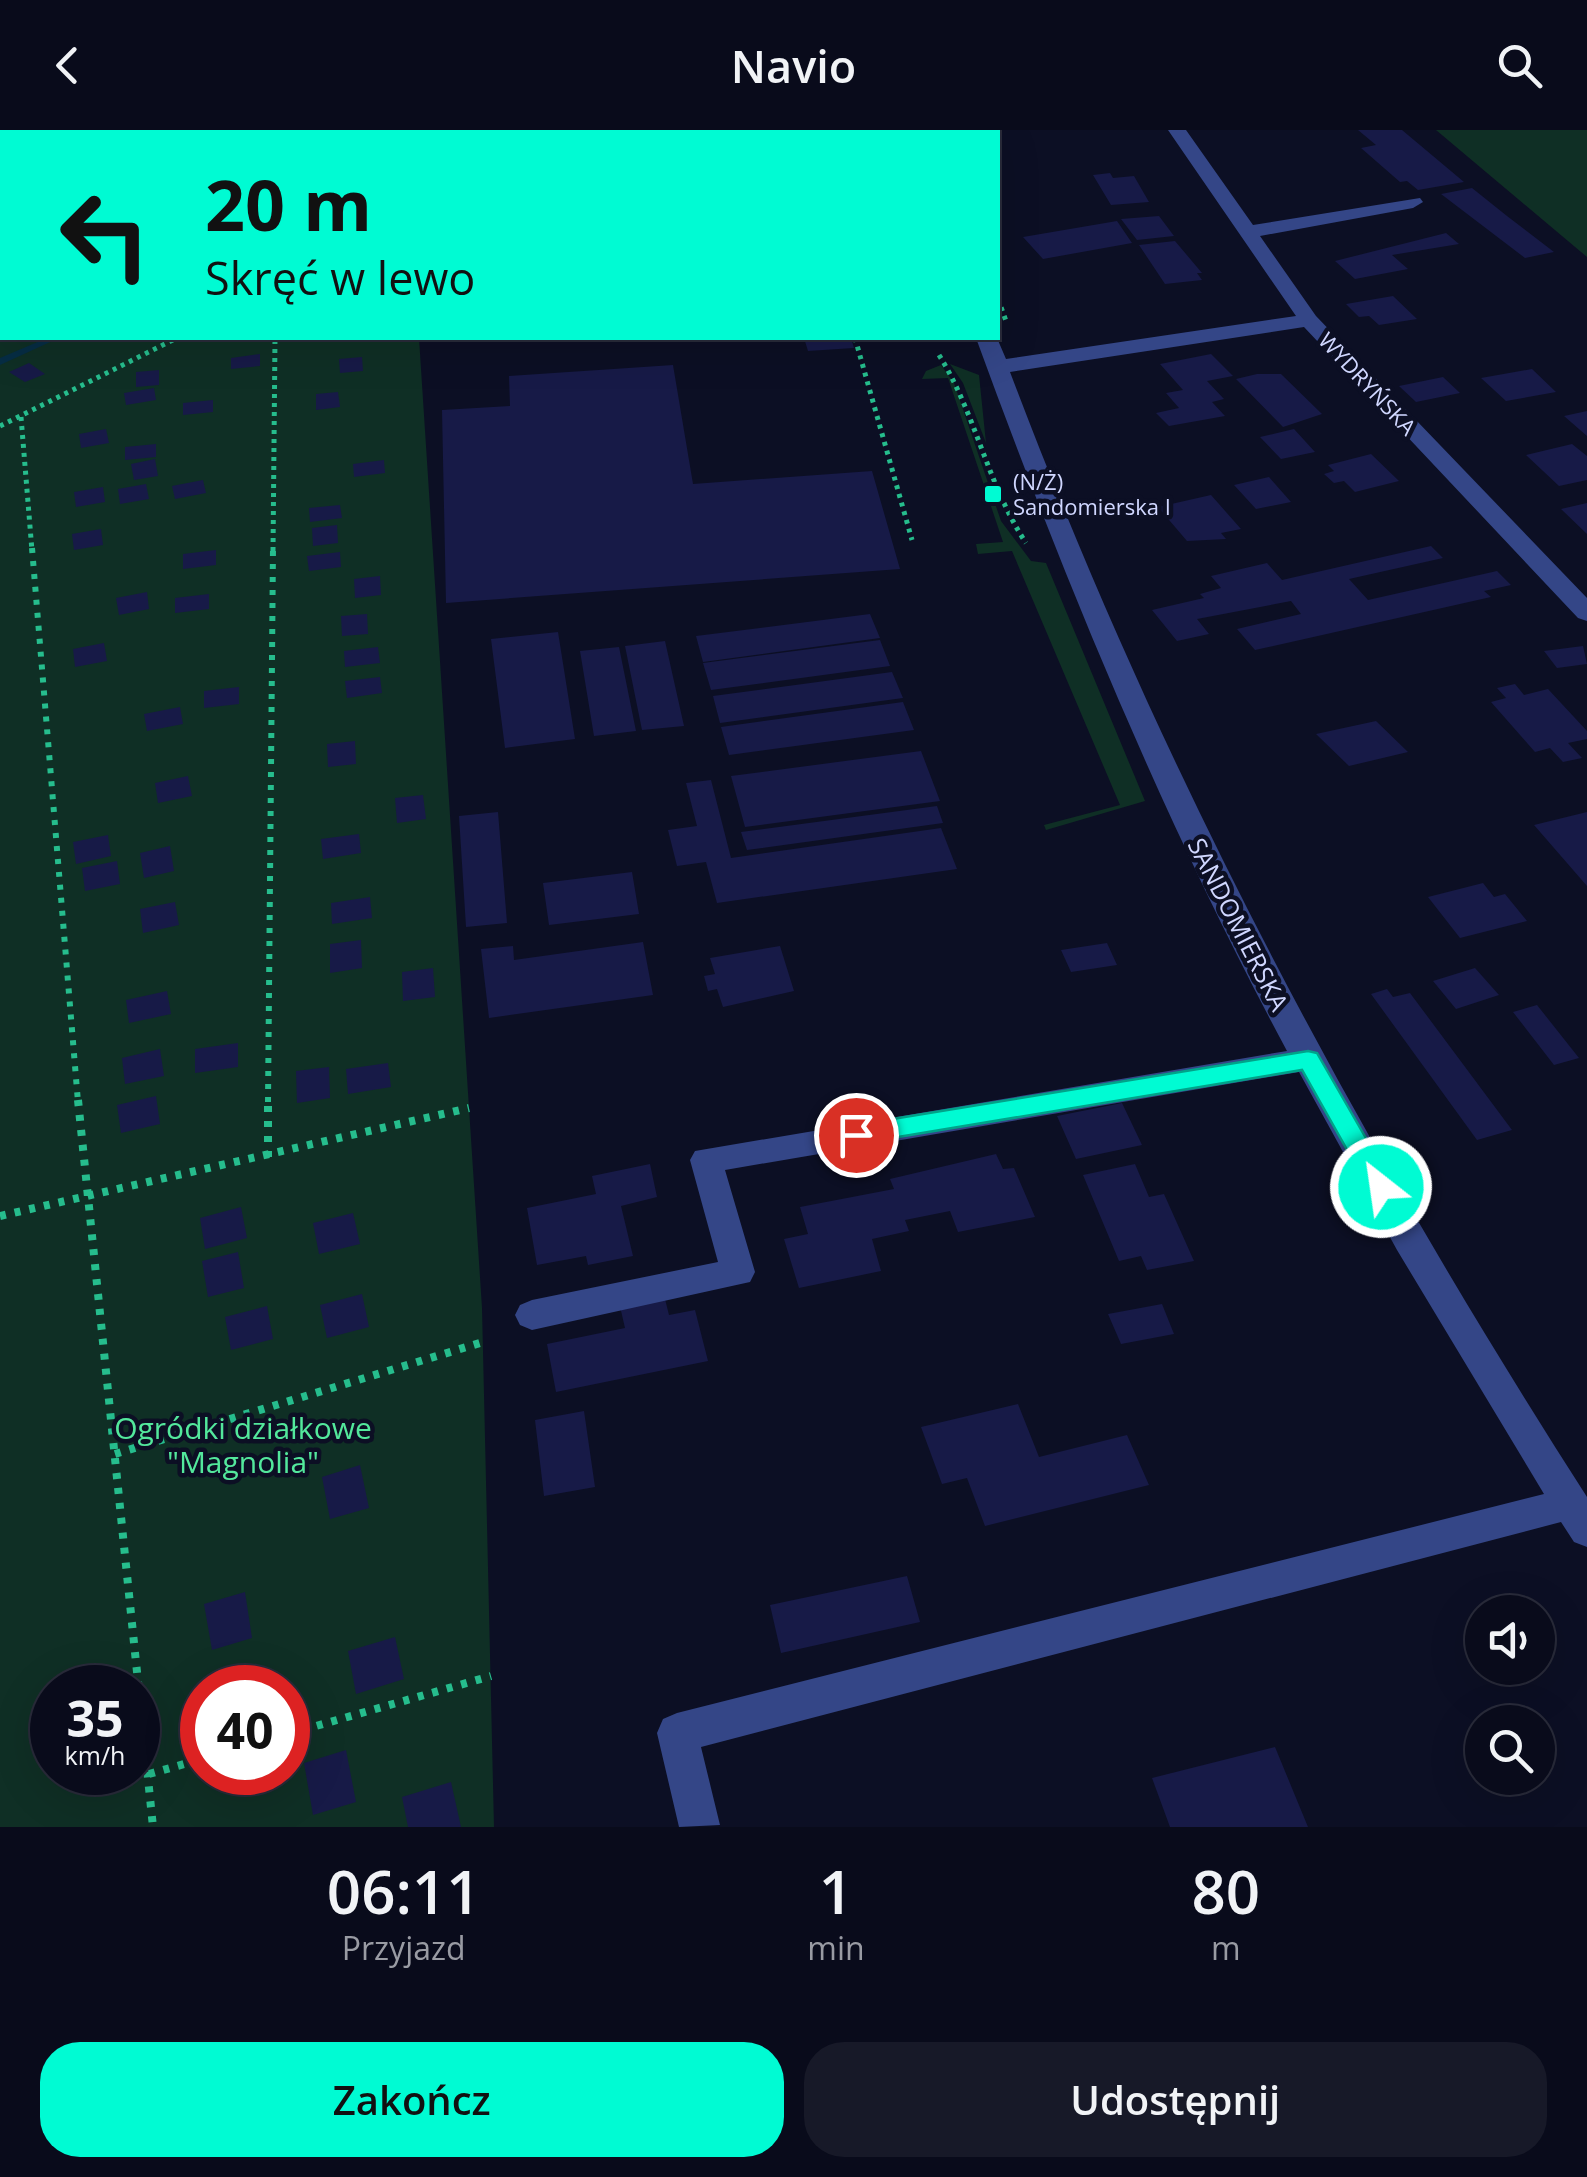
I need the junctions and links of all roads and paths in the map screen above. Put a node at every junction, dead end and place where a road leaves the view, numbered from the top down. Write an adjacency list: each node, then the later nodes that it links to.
1 (1177, 130): 3 (street, WYDRYŃSKA)
2 (1412, 202): 3 (street)
3 (1248, 232): 4 (street, WYDRYŃSKA)
4 (1309, 320): 10 (street); 15 (street, WYDRYŃSKA)
5 (173, 340): 11 (path)
6 (275, 340): 18 (path)
7 (856, 340): 13 (path)
8 (988, 340): 10 (street, SANDOMIERSKA)
9 (939, 355): 14 (path)
10 (998, 367): 16 (street, SANDOMIERSKA)
11 (21, 416): 12 (path); 19 (path)
12 (0, 426)
13 (912, 540)
14 (1028, 546)
15 (1587, 613)
16 (1308, 1060): 21 (street); 24 (street, SANDOMIERSKA)
17 (469, 1108): 18 (path)
18 (268, 1156): 19 (path)
19 (86, 1196): 20 (path); 23 (path)
20 (0, 1216)
21 (532, 1315)
22 (483, 1342): 23 (path)
23 (114, 1454): 25 (path)
24 (1578, 1516): 29 (street)
25 (137, 1665)
26 (490, 1676): 27 (path)
27 (310, 1728)
28 (151, 1795): 30 (path)
29 (700, 1824)
30 (153, 1827)

